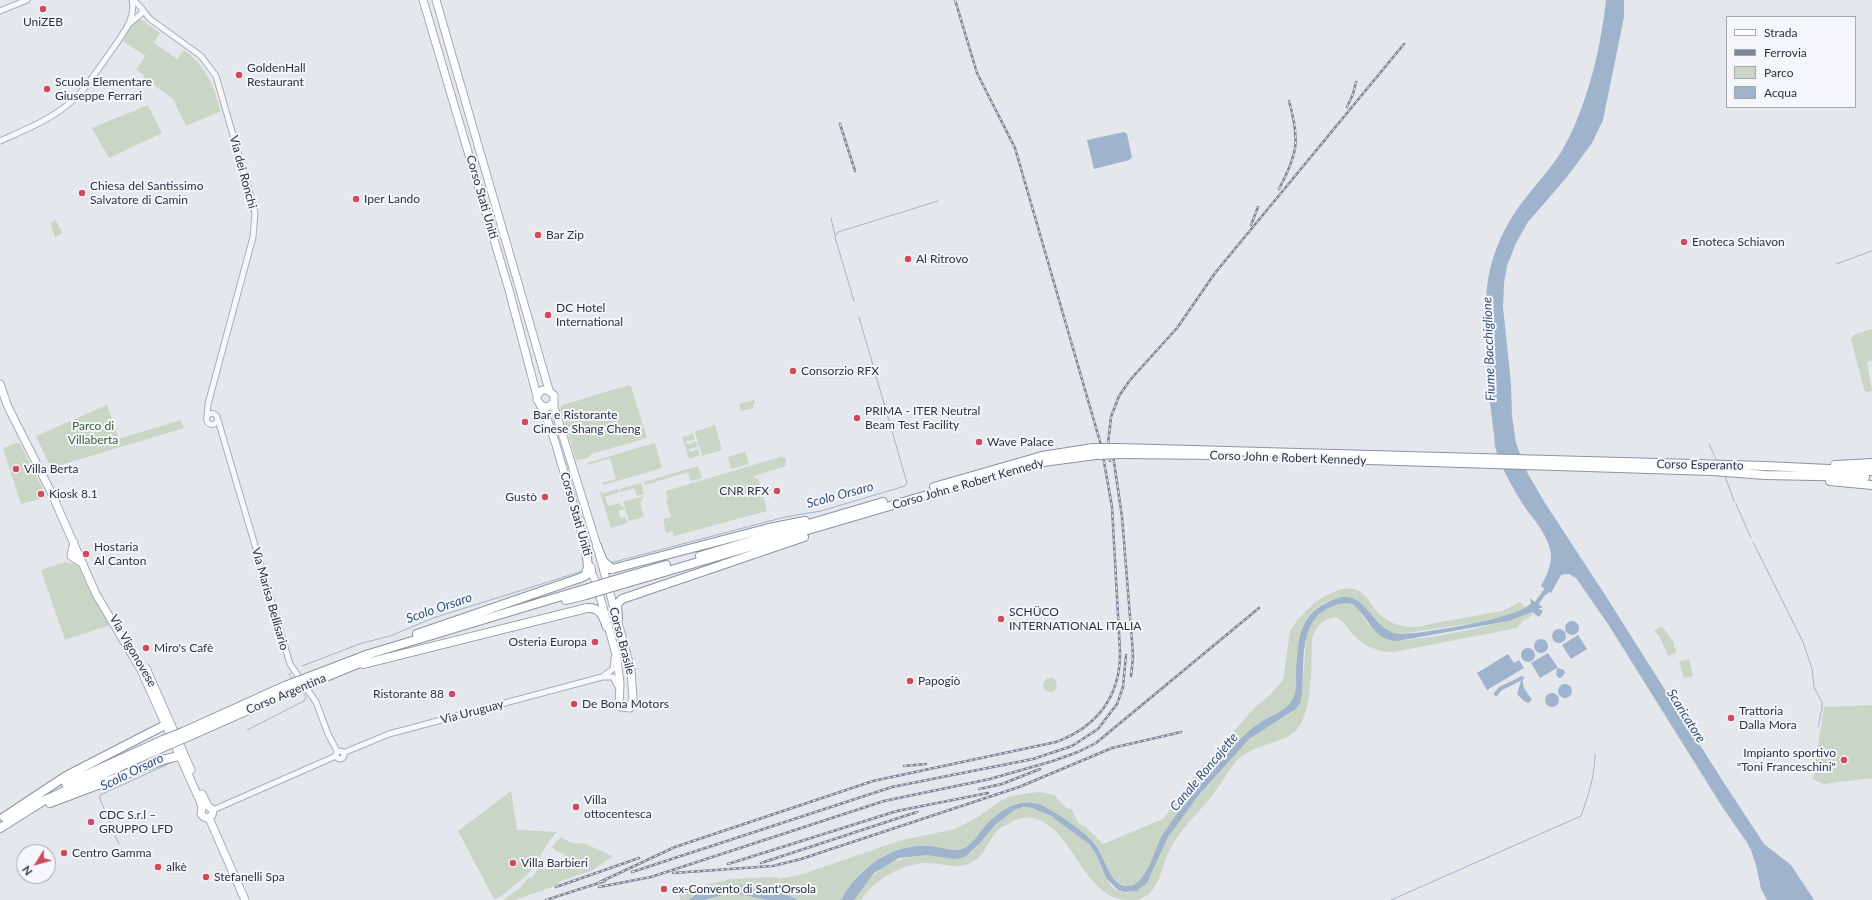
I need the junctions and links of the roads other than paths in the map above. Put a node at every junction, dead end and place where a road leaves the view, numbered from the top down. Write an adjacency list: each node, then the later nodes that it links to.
1 (27, 0): 6 (street)
2 (133, 0): 5 (street, Via dei Ronchi); 7 (street)
3 (424, 0): 14 (main road, Corso Stati Uniti)
4 (436, 0): 13 (main road, Corso Stati Uniti)
5 (141, 8): 7 (street); 8 (street); 9 (street, Via dei Ronchi)
6 (0, 11)
7 (133, 11): 8 (street); 10 (street)
8 (139, 16): 9 (street, Via dei Ronchi); 10 (street)
9 (150, 19): 15 (street, Via dei Ronchi)
10 (130, 23): 11 (street)
11 (0, 141)
12 (0, 384): 47 (main road, Via Vigonovese)
13 (549, 390): 14 (main road); 16 (main road)
14 (537, 396): 17 (main road)
15 (209, 400): 18 (street); 19 (street, Via dei Ronchi)
16 (553, 403): 17 (main road); 33 (main road, Corso Stati Uniti)
17 (540, 405): 34 (main road, Corso Stati Uniti)
18 (215, 414): 19 (street); 20 (street)
19 (207, 416): 21 (street)
20 (218, 420): 21 (street); 22 (street, Via Marisa Bellisario)
21 (212, 424): 22 (street, Via Marisa Bellisario)
22 (223, 438): 50 (street, Via Marisa Bellisario)
23 (1529, 463): 25 (highway, Corso John e Robert Kennedy, bridge); 26 (highway, Corso Esperanto); 28 (highway, Corso Esperanto)
24 (1872, 464): 26 (highway)
25 (1016, 466): 31 (highway, Corso John e Robert Kennedy); 32 (highway, Corso John e Robert Kennedy)
26 (1765, 466): 27 (highway, Corso Esperanto)
27 (1872, 471)
28 (1765, 475): 29 (highway, Corso Esperanto); 30 (highway)
29 (1872, 477)
30 (1872, 485)
31 (853, 512): 35 (highway); 37 (highway, Corso John e Robert Kennedy)
32 (840, 522): 37 (highway, Corso John e Robert Kennedy); 39 (highway)
33 (597, 546): 35 (highway)
34 (586, 550): 36 (highway)
35 (606, 568): 36 (main road, Corso Stati Uniti); 37 (main road, Corso Stati Uniti)
36 (591, 575): 40 (main road, Corso Brasile); 42 (highway)
37 (610, 583): 38 (highway, Corso John e Robert Kennedy, bridge); 39 (main road, Corso Brasile)
38 (585, 592): 42 (highway, Corso Argentina); 43 (highway, Corso Argentina)
39 (618, 619): 46 (main road, Corso Brasile)
40 (607, 627): 41 (main road, Corso Brasile); 43 (highway)
41 (614, 652): 44 (street); 46 (main road, Corso Brasile)
42 (353, 659): 45 (highway, Corso Argentina)
43 (339, 671): 45 (highway, Corso Argentina)
44 (602, 676): 46 (street); 50 (street, Via Uruguay)
45 (309, 680): 48 (highway, Corso Argentina, bridge)
46 (619, 690)
47 (168, 725): 49 (main road, Via Vigonovese); 54 (highway)
48 (165, 743): 52 (highway, Corso Argentina); 54 (highway, Corso Argentina)
49 (181, 754): 51 (main road, Via Vigonovese); 52 (highway)
50 (337, 754): 51 (street, Via Uruguay)
51 (207, 808): 53 (main road); 53 (main road, Via Vigonovese)
52 (19, 815): 55 (highway, Corso Argentina)
53 (209, 818): 56 (main road, Via Vigonovese)
54 (2, 819)
55 (0, 828)
56 (245, 900)

